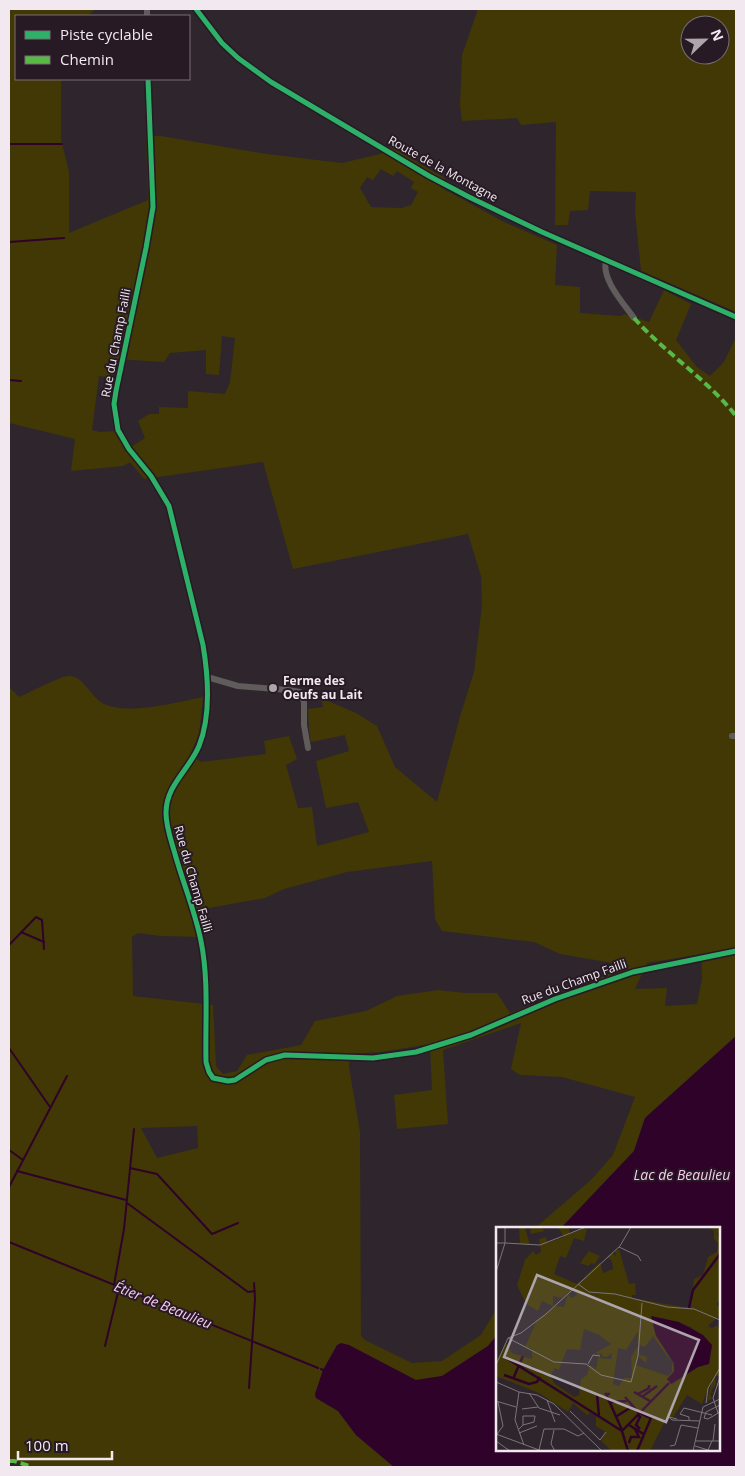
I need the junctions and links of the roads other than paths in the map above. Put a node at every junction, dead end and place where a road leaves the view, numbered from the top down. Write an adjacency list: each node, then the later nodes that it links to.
1 (196, 9): 3 (street, Route de la Montagne)
2 (148, 80): 6 (street, Rue du Champ Failli)
3 (606, 261): 4 (street); 5 (street, Route de la Montagne)
4 (634, 318)
5 (736, 318)
6 (208, 676): 7 (street); 8 (street, Rue du Champ Failli)
7 (308, 748)
8 (736, 951)

